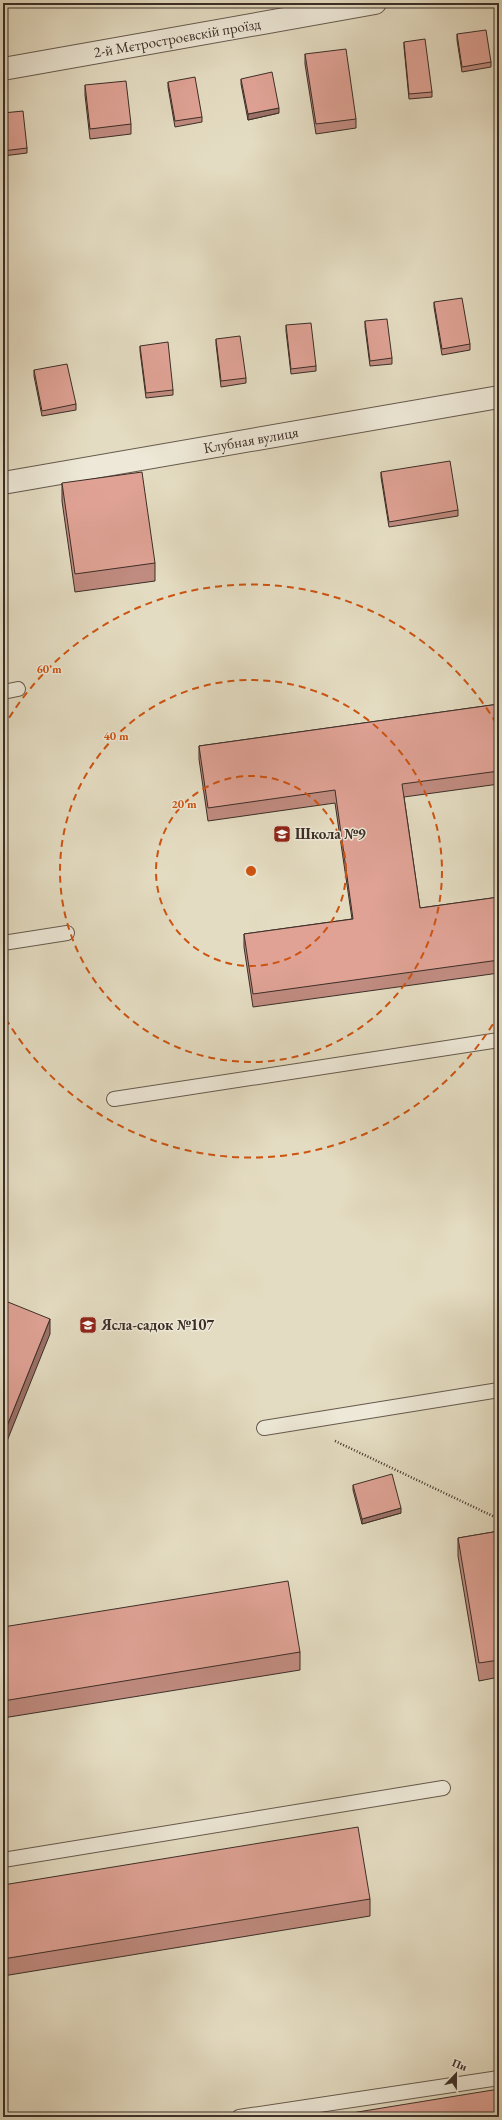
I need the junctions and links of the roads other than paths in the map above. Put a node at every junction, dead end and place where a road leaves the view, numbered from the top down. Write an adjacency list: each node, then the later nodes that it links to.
1 (375, 3): 2 (street, 2-й Мєтростроєвскій проїзд)
2 (3, 69)
3 (499, 397): 4 (street, Клубная вулиця)
4 (3, 483)
5 (18, 689): 6 (lane)
6 (3, 692)
7 (67, 933): 8 (lane)
8 (3, 943)
9 (499, 1040): 10 (lane)
10 (114, 1099)
11 (499, 1390): 12 (lane)
12 (264, 1428)
13 (443, 1788): 14 (lane)
14 (3, 1860)
15 (499, 2078): 16 (lane)
16 (239, 2117)

